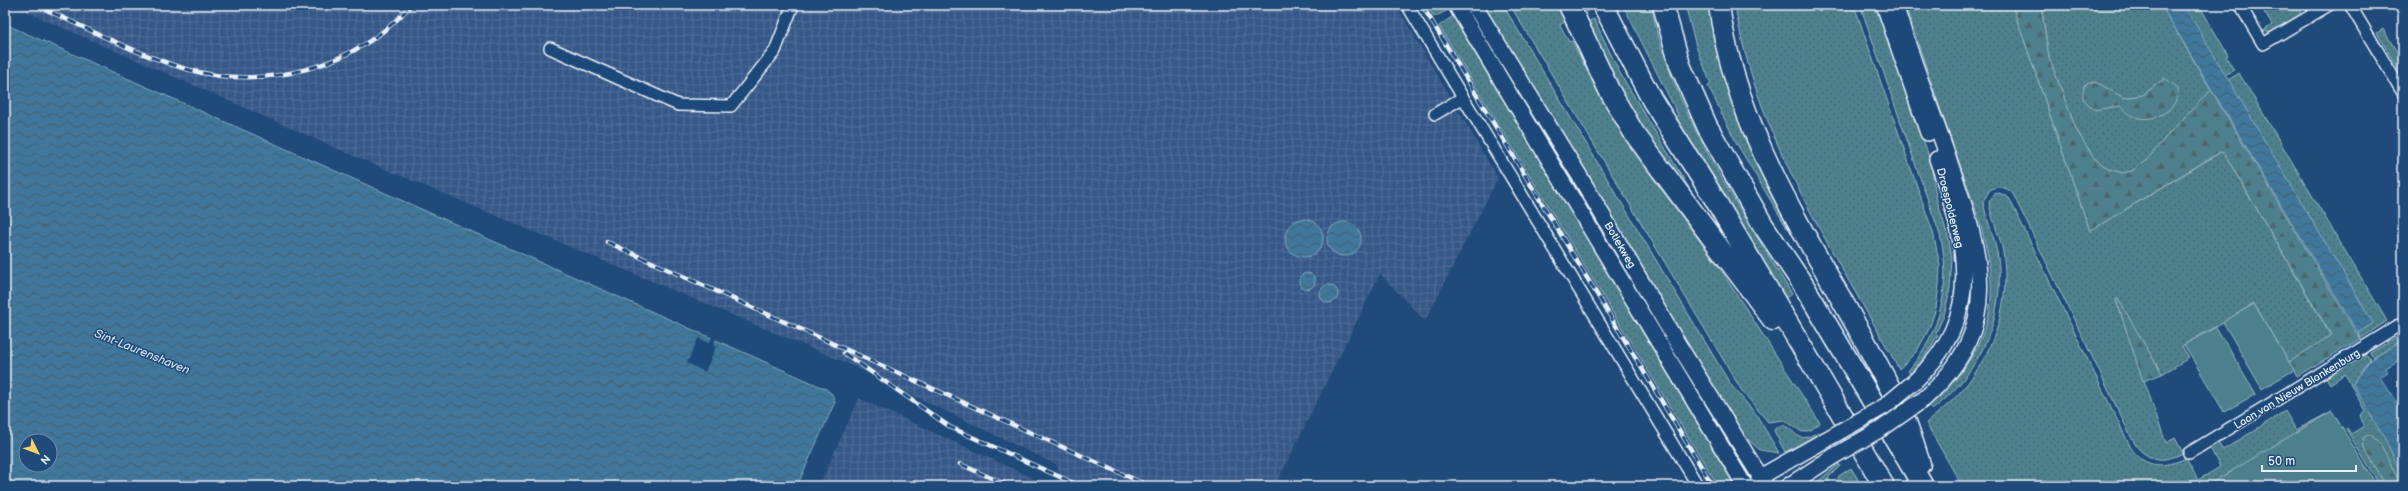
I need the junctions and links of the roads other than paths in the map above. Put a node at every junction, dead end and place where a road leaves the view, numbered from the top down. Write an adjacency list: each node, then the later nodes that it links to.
1 (793, 5): 14 (street)
2 (1407, 5): 16 (street)
3 (1456, 5): 23 (main road, Botlekweg)
4 (1474, 5): 21 (main road, Botlekweg)
5 (1603, 5): 19 (highway)
6 (1663, 5): 26 (highway)
7 (1718, 5): 27 (highway)
8 (1884, 5): 21 (main road, Droespolderweg, bridge)
9 (1895, 5): 24 (main road, Droespolderweg, bridge)
10 (2240, 5): 11 (street)
11 (2329, 5)
12 (2350, 5): 15 (street)
13 (1572, 12): 19 (highway)
14 (550, 48)
15 (2403, 93)
16 (1462, 98): 17 (street); 22 (street)
17 (1436, 114)
18 (2403, 323): 20 (street, Laan van Nieuw Blankenburg)
19 (1824, 386): 25 (highway)
20 (2189, 453)
21 (1761, 483)
22 (1698, 486)
23 (1745, 486)
24 (1788, 486)
25 (1884, 486)
26 (1923, 486)
27 (1927, 486)

